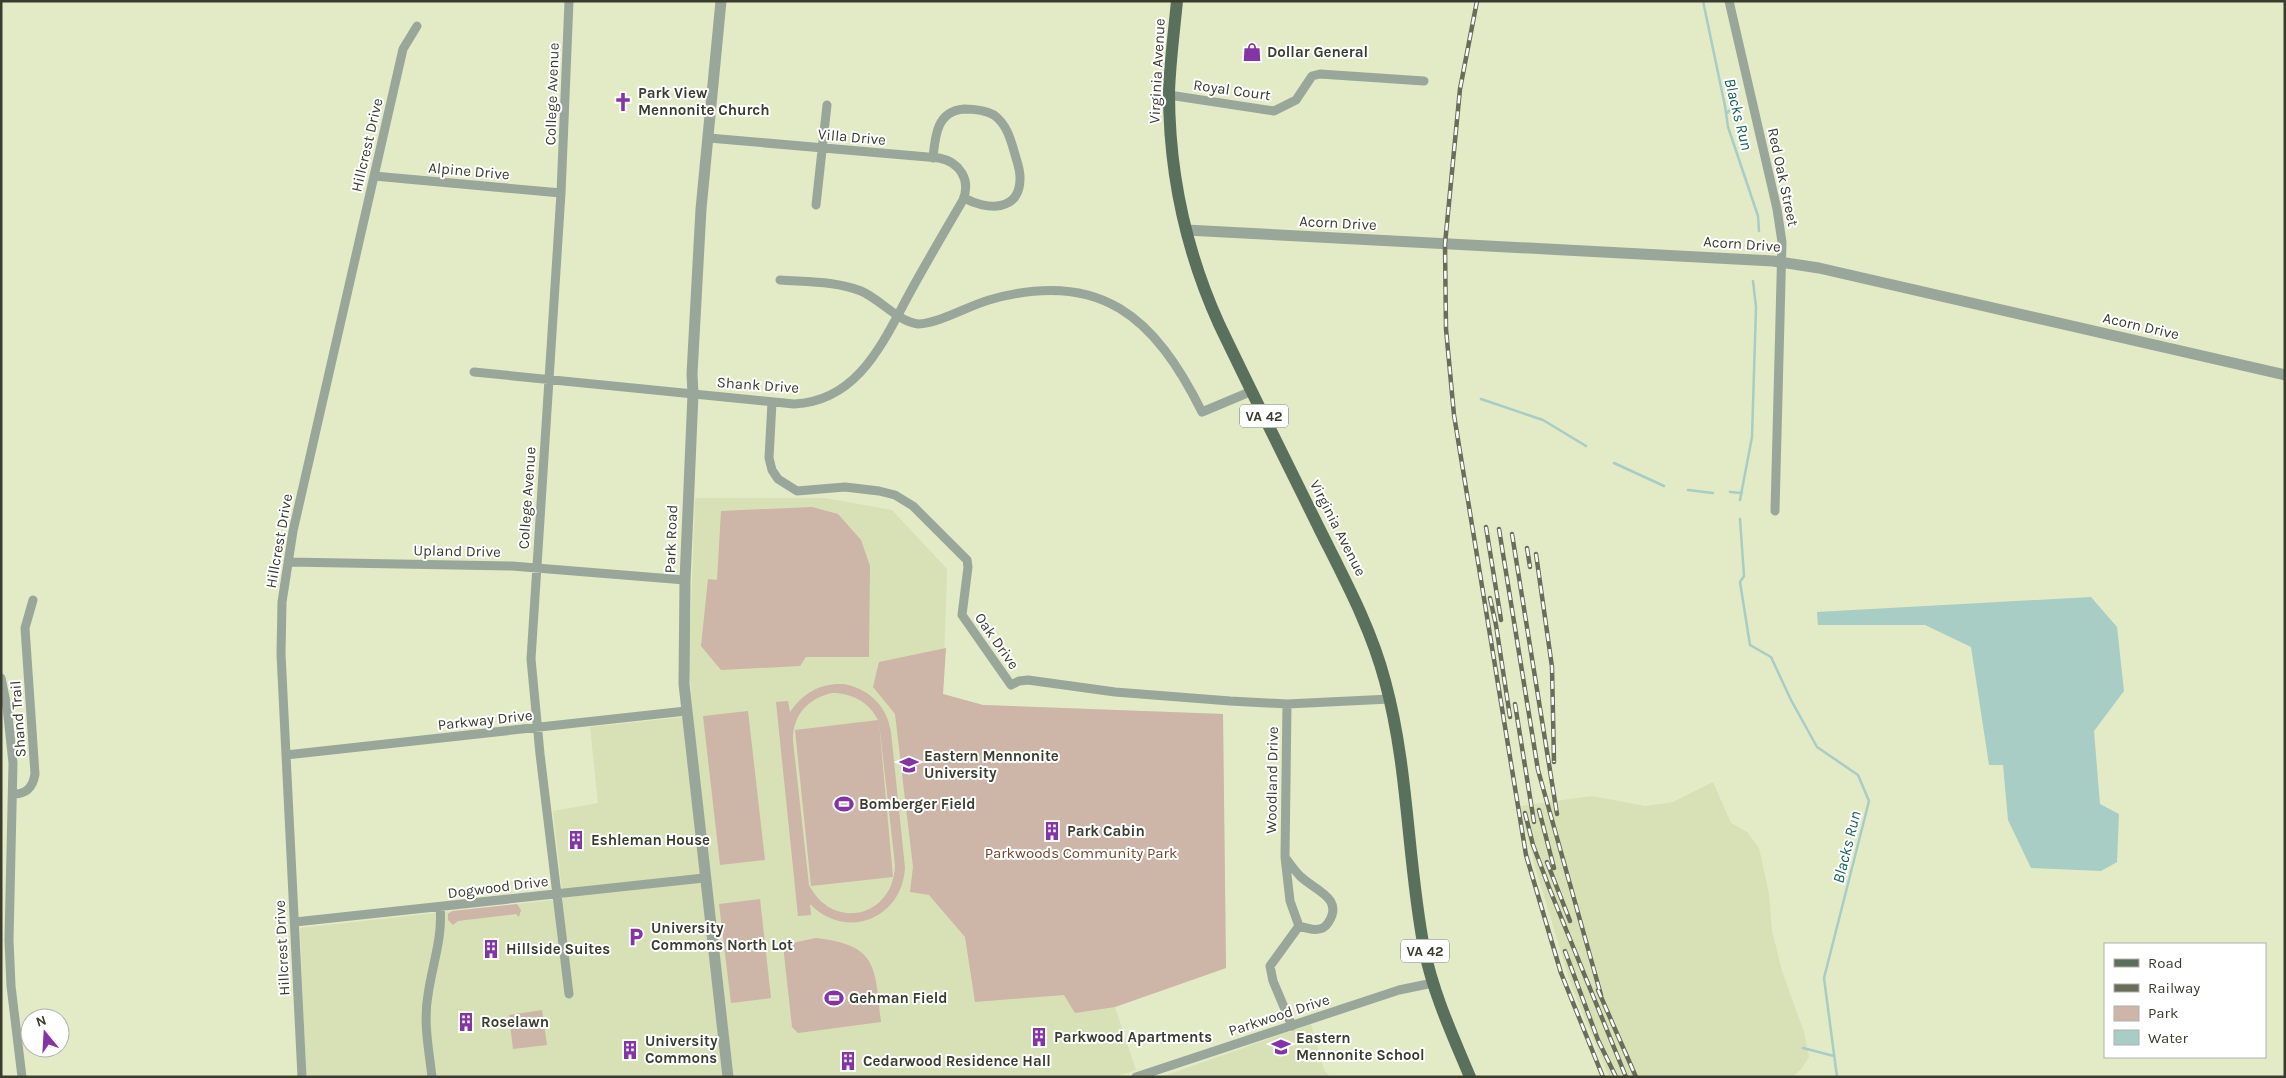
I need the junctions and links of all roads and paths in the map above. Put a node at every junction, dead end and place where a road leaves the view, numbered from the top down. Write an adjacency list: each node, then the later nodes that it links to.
1 (569, 1): 13 (street, College Avenue)
2 (721, 1): 9 (street, Park Road)
3 (1177, 1): 7 (main road, Virginia Avenue / VA 42)
4 (1729, 1): 17 (street, Red Oak Street)
5 (417, 26): 12 (street, Hillcrest Drive)
6 (1424, 81): 7 (street, Royal Court)
7 (1170, 95): 16 (main road, Virginia Avenue / VA 42)
8 (827, 105): 10 (street)
9 (708, 138): 10 (street, Villa Drive); 24 (street, Park Road)
10 (822, 149): 11 (street, Villa Drive); 15 (street)
11 (933, 158): 14 (street, Villa Drive); 14 (street)
12 (374, 176): 13 (street, Alpine Drive); 27 (street, Hillcrest Drive)
13 (561, 193): 22 (street, College Avenue)
14 (964, 198): 19 (street, Shank Drive)
15 (816, 205)
16 (1186, 230): 17 (street, Acorn Drive); 23 (main road, Virginia Avenue / VA 42)
17 (1782, 262): 21 (street, Acorn Drive); 26 (street, Red Oak Street)
18 (780, 280): 19 (street)
19 (898, 315): 23 (street); 25 (street, Shank Drive)
20 (474, 372): 22 (street, Shank Drive)
21 (2285, 375)
22 (548, 380): 24 (street, Shank Drive); 28 (street, College Avenue)
23 (1252, 391): 32 (main road, Virginia Avenue / VA 42)
24 (693, 394): 25 (street, Shank Drive); 29 (street, Park Road)
25 (772, 402): 33 (street, Oak Drive)
26 (1775, 511)
27 (288, 562): 28 (street, Upland Drive); 36 (street, Hillcrest Drive)
28 (536, 568): 29 (street, Upland Drive); 35 (street, College Avenue)
29 (685, 580): 34 (street, Park Road)
30 (33, 600): 37 (street, Shand Trail)
31 (1, 678): 37 (street)
32 (1390, 699): 33 (street, Oak Drive); 44 (main road, Virginia Avenue / VA 42)
33 (1287, 704): 38 (street, Woodland Drive)
34 (686, 712): 35 (street, Parkway Drive); 39 (street, Park Road)
35 (538, 728): 36 (street, Parkway Drive); 40 (street, College Avenue)
36 (286, 755): 42 (street, Hillcrest Drive)
37 (13, 794): 47 (street)
38 (1285, 857): 43 (street, Woodland Drive); 43 (street)
39 (704, 878): 40 (street, Dogwood Drive); 50 (street, Park Road)
40 (557, 894): 41 (street, Dogwood Drive); 45 (street, College Avenue)
41 (440, 907): 42 (street, Dogwood Drive); 49 (street)
42 (295, 922): 48 (street, Hillcrest Drive)
43 (1299, 926): 46 (street)
44 (1433, 983): 46 (street, Parkwood Drive); 52 (main road, Virginia Avenue / VA 42)
45 (569, 994)
46 (1292, 1026): 51 (street, Parkwood Drive)
47 (22, 1077)
48 (302, 1077)
49 (432, 1077)
50 (728, 1077)
51 (1136, 1077)
52 (1470, 1077)

